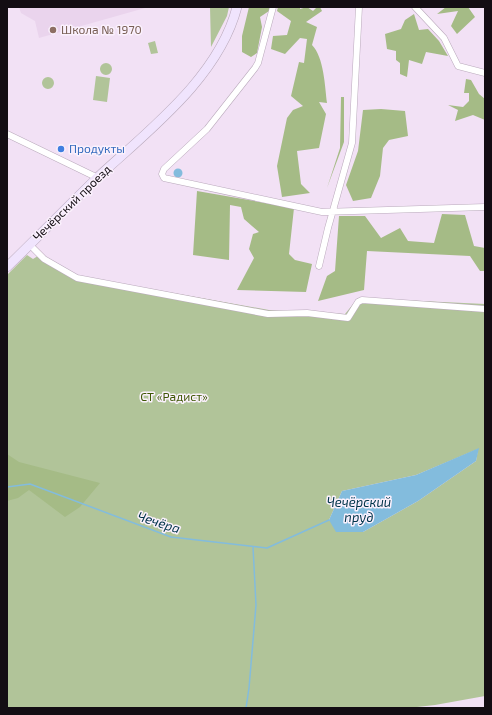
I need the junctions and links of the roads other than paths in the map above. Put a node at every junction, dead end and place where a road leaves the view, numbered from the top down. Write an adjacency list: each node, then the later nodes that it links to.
1 (237, 7): 7 (main road, Чечёрский проезд)
2 (273, 7): 9 (street)
3 (359, 7): 9 (street)
4 (415, 7): 5 (street)
5 (485, 73)
6 (7, 134): 7 (street)
7 (98, 178): 10 (main road, Чечёрский проезд)
8 (485, 207): 9 (street)
9 (333, 212): 11 (street)
10 (30, 245): 12 (main road, Чечёрский проезд); 13 (street)
11 (319, 266)
12 (7, 267)
13 (485, 309)

